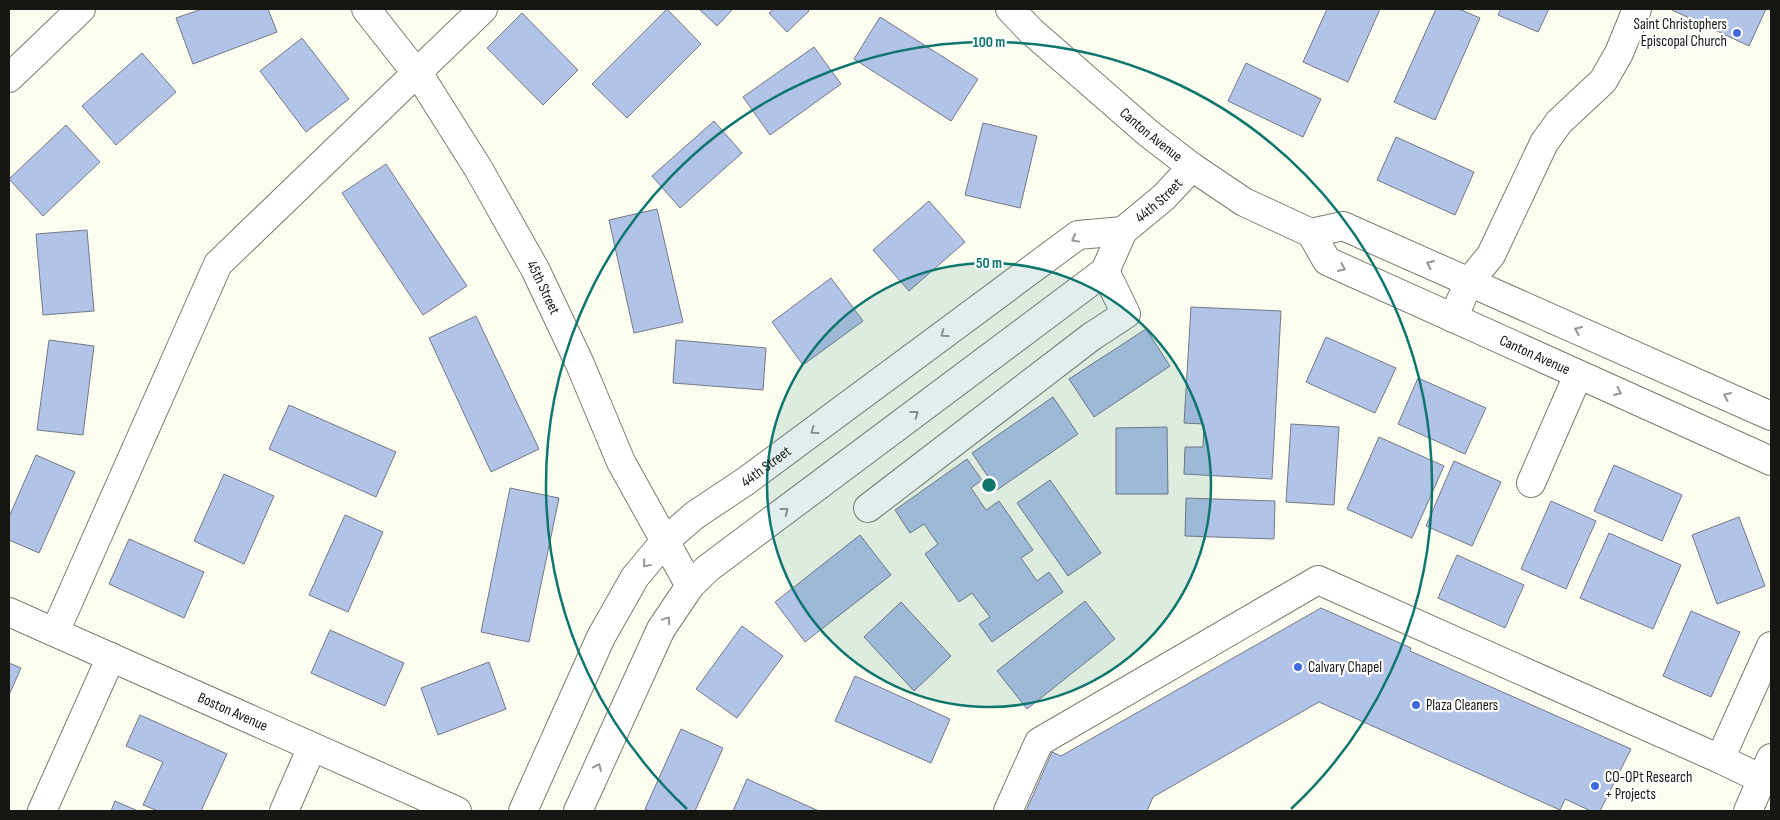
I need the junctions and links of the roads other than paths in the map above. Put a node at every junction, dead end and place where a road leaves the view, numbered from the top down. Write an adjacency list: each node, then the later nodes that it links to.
1 (81, 9): 7 (street)
2 (366, 9): 6 (street, 45th Street)
3 (483, 9): 6 (street)
4 (1010, 9): 8 (street, Canton Avenue)
5 (1637, 9): 12 (street)
6 (417, 74): 19 (street, 45th Street); 22 (street)
7 (9, 78)
8 (1192, 167): 9 (street, 44th Street); 10 (street, Canton Avenue)
9 (1123, 231): 11 (street, 44th Street); 19 (street, 44th Street, one-way to 19)
10 (1311, 233): 12 (street, one-way to 10); 13 (street, Canton Avenue, one-way to 13)
11 (1105, 271): 18 (street); 20 (street, 44th Street, one-way to 11)
12 (1469, 282): 13 (street); 15 (street, one-way to 12)
13 (1453, 318): 14 (street, Canton Avenue)
14 (1578, 375): 16 (street, Canton Avenue, one-way to 16); 17 (street)
15 (1771, 416)
16 (1771, 462)
17 (1531, 483)
18 (868, 508)
19 (665, 541): 20 (street, 45th Street); 31 (street, 44th Street, one-way to 31)
20 (690, 586): 32 (street, 44th Street, one-way to 20)
21 (9, 612): 22 (street, Boston Avenue)
22 (55, 632): 24 (street, Boston Avenue)
23 (1771, 646): 26 (street)
24 (111, 657): 25 (street, Boston Avenue); 28 (street)
25 (312, 747): 29 (street); 30 (street, Boston Avenue)
26 (1720, 759): 27 (street); 33 (street)
27 (1767, 769): 34 (street)
28 (42, 811)
29 (284, 811)
30 (457, 811)
31 (522, 811)
32 (578, 811)
33 (1008, 811)
34 (1748, 811)

